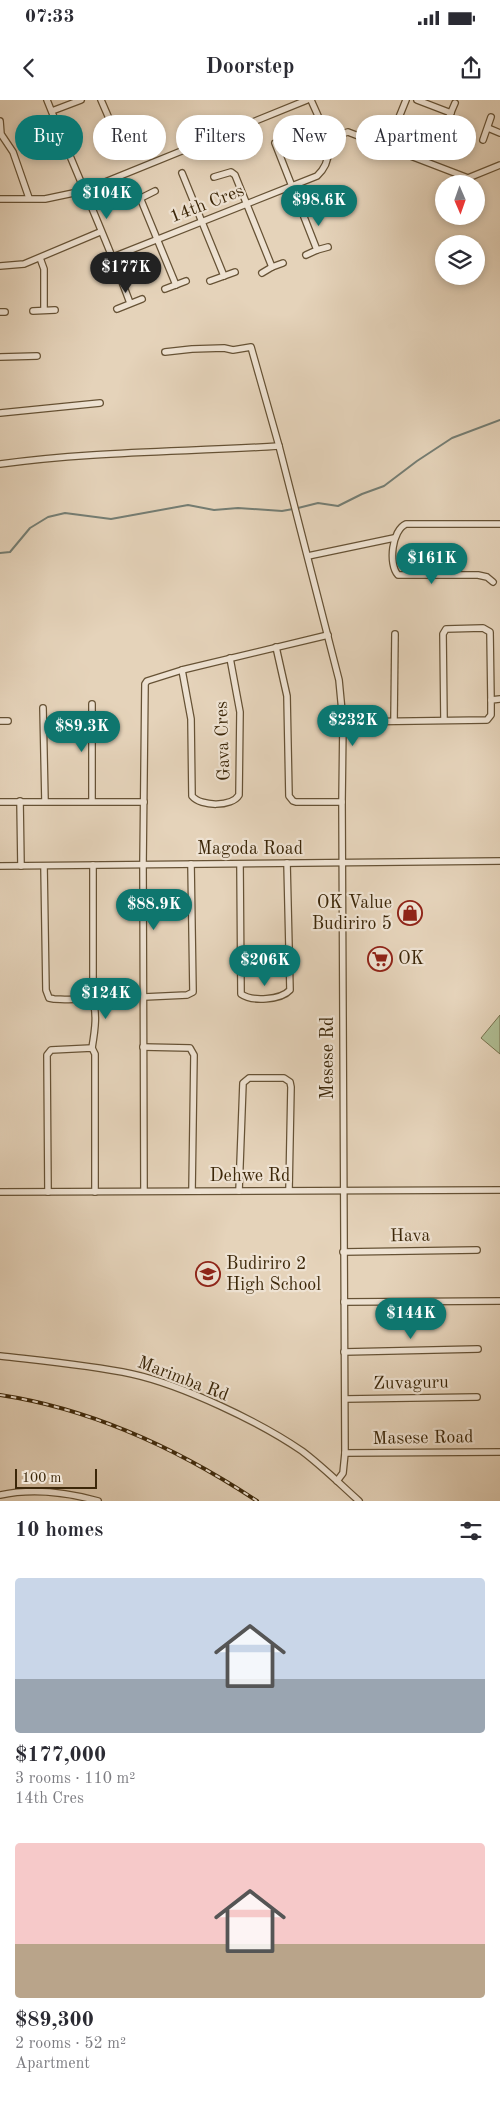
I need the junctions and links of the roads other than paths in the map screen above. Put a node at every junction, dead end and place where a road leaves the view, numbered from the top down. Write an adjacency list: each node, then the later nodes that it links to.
1 (47, 100): 8 (street)
2 (81, 100): 8 (street)
3 (101, 100): 10 (street)
4 (309, 100): 11 (street, 14th Cres); 26 (street)
5 (406, 100): 12 (street)
6 (417, 100): 9 (street)
7 (455, 102): 9 (street)
8 (52, 111): 26 (street)
9 (451, 113)
10 (108, 115)
11 (316, 115)
12 (400, 115)
13 (491, 117): 15 (street)
14 (0, 121): 17 (street)
15 (488, 128): 16 (street); 18 (street)
16 (500, 133)
17 (1, 134): 28 (street)
18 (483, 140)
19 (282, 160): 25 (street)
20 (329, 160): 25 (street, 14th Cres)
21 (420, 160): 22 (street)
22 (500, 165)
23 (182, 173): 31 (street)
24 (214, 177): 30 (street)
25 (293, 186): 30 (street, 14th Cres); 35 (street)
26 (83, 191): 28 (street); 32 (street)
27 (155, 191): 33 (street)
28 (29, 198): 29 (street)
29 (0, 199)
30 (248, 205): 31 (street, 14th Cres); 41 (street)
31 (202, 222): 33 (street, 14th Cres); 44 (street)
32 (100, 232): 37 (street); 38 (street)
33 (157, 240): 37 (street, 14th Cres); 47 (street)
34 (328, 247): 35 (street)
35 (317, 250): 36 (street)
36 (306, 255)
37 (113, 257): 50 (street)
38 (40, 258): 40 (street); 52 (street)
39 (283, 262): 41 (street)
40 (0, 266)
41 (272, 267): 43 (street)
42 (234, 272): 44 (street)
43 (262, 272)
44 (224, 276): 46 (street)
45 (186, 281): 47 (street)
46 (210, 281)
47 (176, 285): 48 (street)
48 (165, 290)
49 (142, 299): 50 (street)
50 (130, 303): 51 (street)
51 (117, 308)
52 (44, 310): 53 (street); 54 (street)
53 (55, 310)
54 (33, 311)
55 (165, 352): 60 (street, Mesese Rd)
56 (37, 356): 57 (street)
57 (0, 357)
58 (100, 403): 59 (street)
59 (0, 413)
60 (279, 446): 61 (street); 64 (street, Mesese Rd)
61 (0, 464)
62 (500, 524): 63 (street)
63 (394, 538): 64 (street); 65 (street)
64 (308, 556): 67 (street, Mesese Rd)
65 (493, 582)
66 (395, 634): 75 (street)
67 (328, 635): 68 (street); 79 (street, Mesese Rd)
68 (276, 647): 69 (street); 85 (street)
69 (230, 658): 70 (street); 70 (street, Gava Cres)
70 (182, 670): 84 (street)
71 (492, 700): 72 (street); 76 (street); 76 (street)
72 (500, 700)
73 (92, 704): 82 (street)
74 (43, 708): 81 (street)
75 (394, 720): 76 (street); 79 (street)
76 (444, 720)
77 (0, 721): 78 (street)
78 (8, 721)
79 (343, 722): 85 (street, Mesese Rd)
80 (20, 801): 81 (street); 83 (street); 94 (street)
81 (45, 801): 82 (street)
82 (92, 801): 84 (street)
83 (0, 802)
84 (144, 802): 88 (street)
85 (342, 802): 91 (street, Mesese Rd)
86 (500, 862): 91 (street, Magoda Road)
87 (287, 863): 90 (street, Magoda Road); 90 (street); 91 (street, Magoda Road)
88 (143, 864): 89 (street, Magoda Road); 92 (street, Magoda Road); 97 (street)
89 (191, 864): 90 (street, Magoda Road); 97 (street)
90 (240, 864)
91 (343, 864): 105 (street, Mesese Rd)
92 (93, 865): 95 (street, Magoda Road); 96 (street)
93 (0, 866): 94 (street, Magoda Road)
94 (21, 866): 95 (street, Magoda Road)
95 (44, 866): 96 (street)
96 (91, 995): 99 (street)
97 (144, 997): 98 (street)
98 (143, 1047): 102 (street); 103 (street)
99 (92, 1048): 107 (street); 108 (street)
100 (289, 1190): 104 (street, Dehwe Rd); 104 (street); 105 (street, Dehwe Rd)
101 (500, 1190): 105 (street, Dehwe Rd)
102 (144, 1191): 103 (street, Dehwe Rd); 108 (street, Dehwe Rd)
103 (192, 1191): 104 (street, Dehwe Rd)
104 (239, 1191)
105 (344, 1191): 110 (street, Mesese Rd)
106 (0, 1192): 107 (street, Dehwe Rd)
107 (48, 1192): 108 (street, Dehwe Rd)
108 (95, 1192)
109 (476, 1250): 110 (street, Hava)
110 (344, 1252): 112 (street, Mesese Rd)
111 (500, 1301): 112 (street)
112 (344, 1302): 114 (street, Mesese Rd)
113 (478, 1349): 114 (street)
114 (344, 1352): 117 (street, Mesese Rd)
115 (0, 1356): 120 (street, Marimba Rd)
116 (477, 1397): 117 (street, Zuvaguru)
117 (345, 1399): 119 (street, Mesese Rd)
118 (500, 1452): 119 (street, Masese Road)
119 (345, 1453): 120 (street, Mesese Rd)
120 (337, 1480): 123 (street, Marimba Rd)
121 (0, 1496): 122 (street)
122 (98, 1501)
123 (360, 1501)

